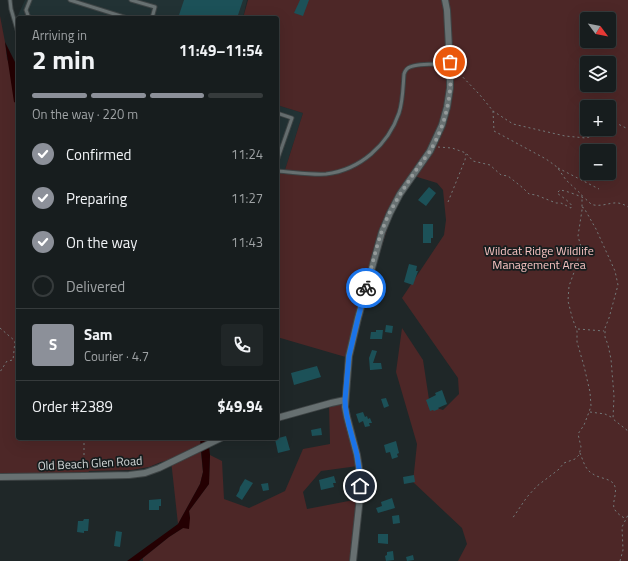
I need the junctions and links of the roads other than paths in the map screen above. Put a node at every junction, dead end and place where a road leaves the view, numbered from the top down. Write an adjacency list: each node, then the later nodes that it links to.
1 (10, 0): 9 (lane)
2 (30, 0): 6 (lane)
3 (70, 0): 7 (lane)
4 (131, 0): 8 (lane)
5 (445, 0): 10 (street)
6 (28, 16)
7 (121, 16)
8 (153, 16)
9 (16, 27)
10 (450, 63): 13 (lane); 14 (street)
11 (279, 114): 12 (lane)
12 (279, 154)
13 (279, 171)
14 (345, 400): 15 (street); 18 (street)
15 (279, 417)
16 (216, 440): 17 (street, Old Beach Glen Road)
17 (0, 477)
18 (352, 561)

